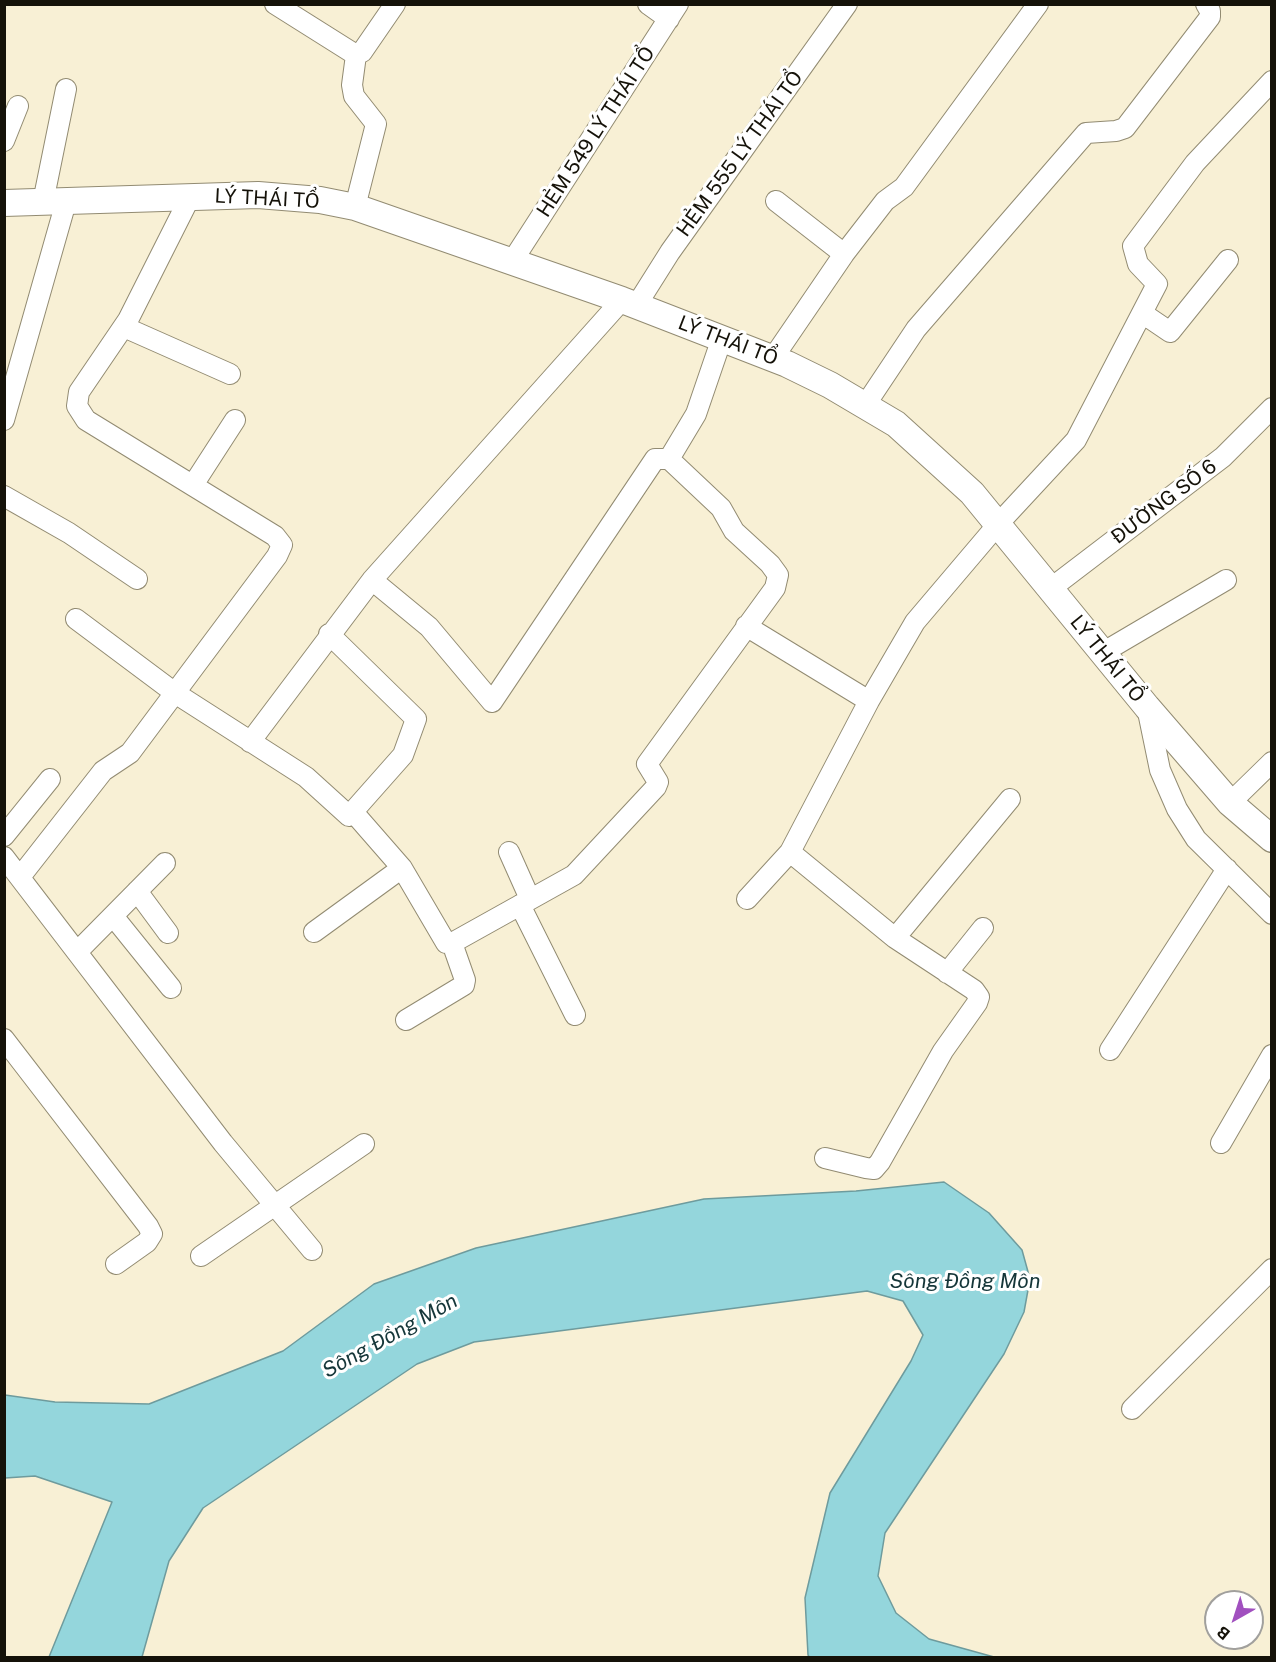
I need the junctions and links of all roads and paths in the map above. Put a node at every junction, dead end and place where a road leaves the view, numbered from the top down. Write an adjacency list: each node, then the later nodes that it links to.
1 (275, 4): 8 (street)
2 (395, 4): 8 (street)
3 (648, 4): 7 (street)
4 (847, 4): 21 (street, HẺM 555 LÝ THÁI TỔ)
5 (1038, 4): 18 (street)
6 (1206, 4): 27 (street)
7 (673, 12): 19 (street, HẺM 549 LÝ THÁI TỔ)
8 (357, 55): 17 (street)
9 (1272, 81): 22 (street)
10 (66, 89): 15 (street)
11 (18, 106): 12 (street)
12 (4, 141)
13 (190, 197): 15 (main road, LÝ THÁI TỔ); 17 (main road, LÝ THÁI TỔ); 23 (street)
14 (776, 201): 18 (street)
15 (54, 202): 16 (main road, LÝ THÁI TỔ); 29 (street)
16 (4, 203)
17 (355, 207): 19 (main road, LÝ THÁI TỔ)
18 (844, 254): 25 (street)
19 (513, 260): 21 (main road, LÝ THÁI TỔ)
20 (1228, 260): 22 (street)
21 (629, 303): 24 (main road, LÝ THÁI TỔ); 36 (street, HẺM 555 LÝ THÁI TỔ)
22 (1142, 313): 34 (street)
23 (124, 327): 26 (street); 32 (street)
24 (722, 338): 25 (main road, LÝ THÁI TỔ); 31 (street)
25 (773, 358): 27 (main road, LÝ THÁI TỔ)
26 (230, 374)
27 (866, 404): 34 (main road, LÝ THÁI TỔ)
28 (1272, 408): 38 (street, ĐƯỜNG SỐ 6)
29 (4, 420)
30 (235, 420): 32 (street)
31 (669, 459): 36 (street); 40 (street)
32 (193, 485): 43 (street)
33 (4, 496): 35 (street)
34 (999, 523): 38 (main road, LÝ THÁI TỔ); 44 (street)
35 (137, 579)
36 (372, 580): 41 (street, HẺM 555 LÝ THÁI TỔ)
37 (1226, 580): 42 (street)
38 (1050, 589): 42 (main road, LÝ THÁI TỔ)
39 (76, 619): 43 (street)
40 (746, 626): 44 (street); 63 (street)
41 (329, 634): 46 (street, HẺM 555 LÝ THÁI TỔ); 51 (street)
42 (1102, 653): 45 (main road, LÝ THÁI TỔ)
43 (175, 693): 46 (street); 60 (street)
44 (869, 701): 55 (street)
45 (1146, 707): 50 (main road, LÝ THÁI TỔ); 59 (street)
46 (250, 742): 51 (street)
47 (1272, 762): 50 (street)
48 (50, 779): 52 (street)
49 (1010, 799): 69 (street)
50 (1230, 803): 53 (main road, LÝ THÁI TỔ)
51 (354, 813): 58 (street)
52 (4, 836)
53 (1272, 839)
54 (508, 852): 63 (street)
55 (790, 852): 62 (street); 69 (street)
56 (4, 857): 60 (street)
57 (165, 863): 61 (street)
58 (402, 868): 67 (street); 70 (street)
59 (1227, 869): 64 (street); 77 (street)
60 (20, 877): 71 (street)
61 (137, 891): 65 (street); 68 (street)
62 (747, 899)
63 (525, 902): 70 (street); 74 (street)
64 (1272, 914)
65 (113, 916): 71 (street); 73 (street)
66 (983, 928): 72 (street)
67 (314, 932)
68 (168, 933)
69 (895, 938): 72 (street)
70 (452, 943): 75 (street)
71 (77, 952): 82 (street)
72 (947, 972): 81 (street)
73 (171, 988)
74 (575, 1015)
75 (406, 1020)
76 (4, 1039): 85 (street)
77 (1110, 1050)
78 (1272, 1055): 79 (street)
79 (1221, 1143)
80 (364, 1144): 82 (street)
81 (825, 1158)
82 (274, 1205): 83 (street); 84 (street)
83 (312, 1250)
84 (201, 1256)
85 (116, 1264)
86 (1272, 1269): 87 (street)
87 (1132, 1409)

